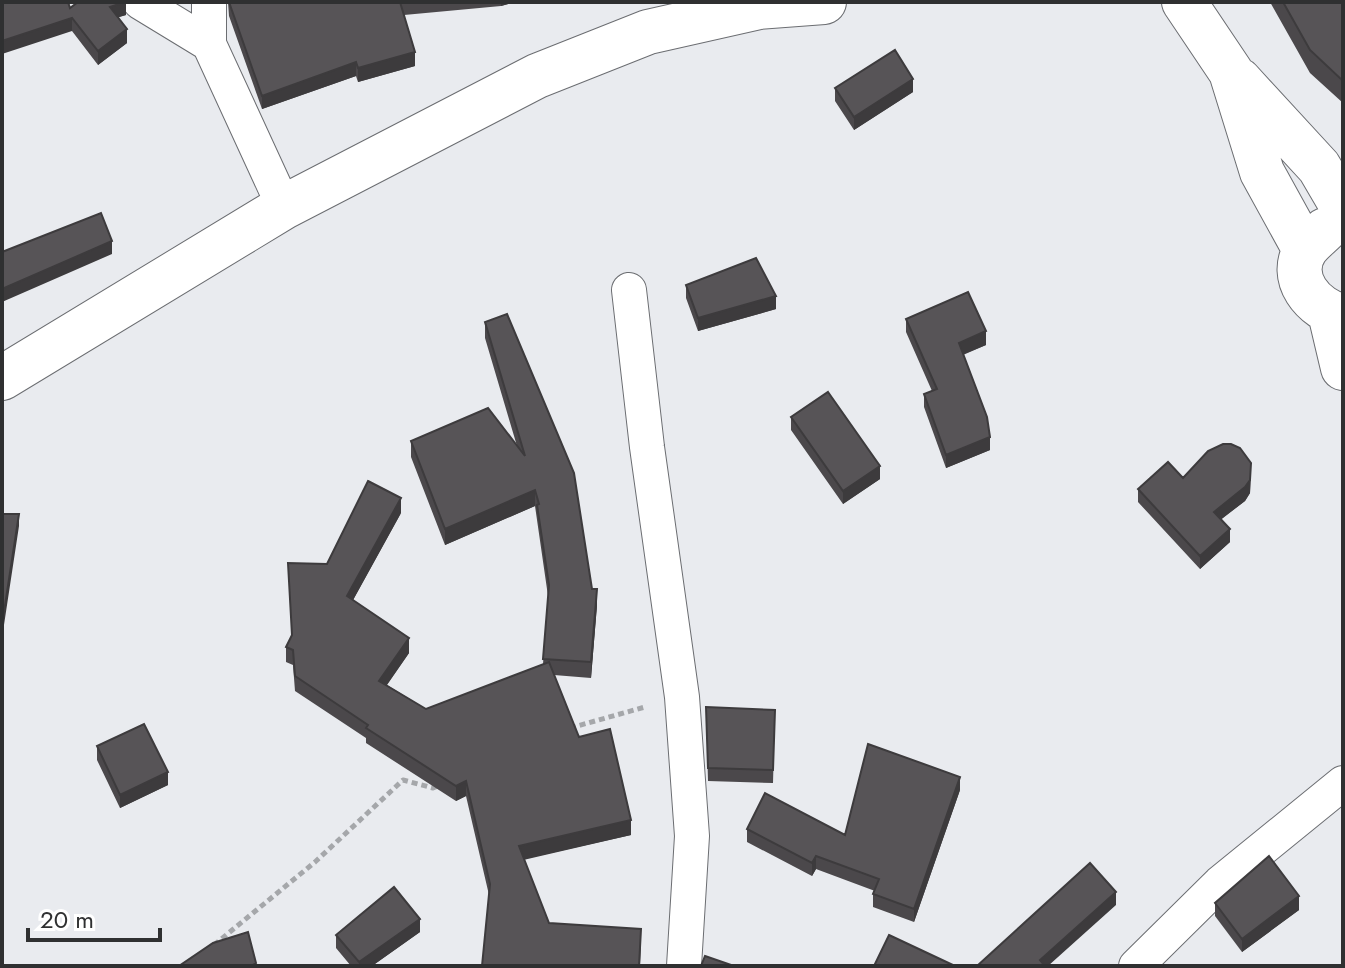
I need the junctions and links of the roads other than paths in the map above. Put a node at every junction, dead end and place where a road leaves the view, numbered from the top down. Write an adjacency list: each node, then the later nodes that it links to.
1 (140, 2): 5 (street)
2 (209, 2): 5 (street)
3 (824, 2): 7 (main road)
4 (1184, 2): 6 (main road)
5 (209, 44): 7 (street)
6 (1231, 72): 8 (main road); 10 (main road)
7 (284, 207): 14 (main road)
8 (1343, 208)
9 (1343, 229): 10 (main road)
10 (1305, 250): 12 (main road)
11 (629, 290): 16 (street)
12 (1337, 314): 13 (main road)
13 (1343, 368)
14 (2, 378)
15 (1343, 783): 17 (street)
16 (684, 966)
17 (1136, 966)

